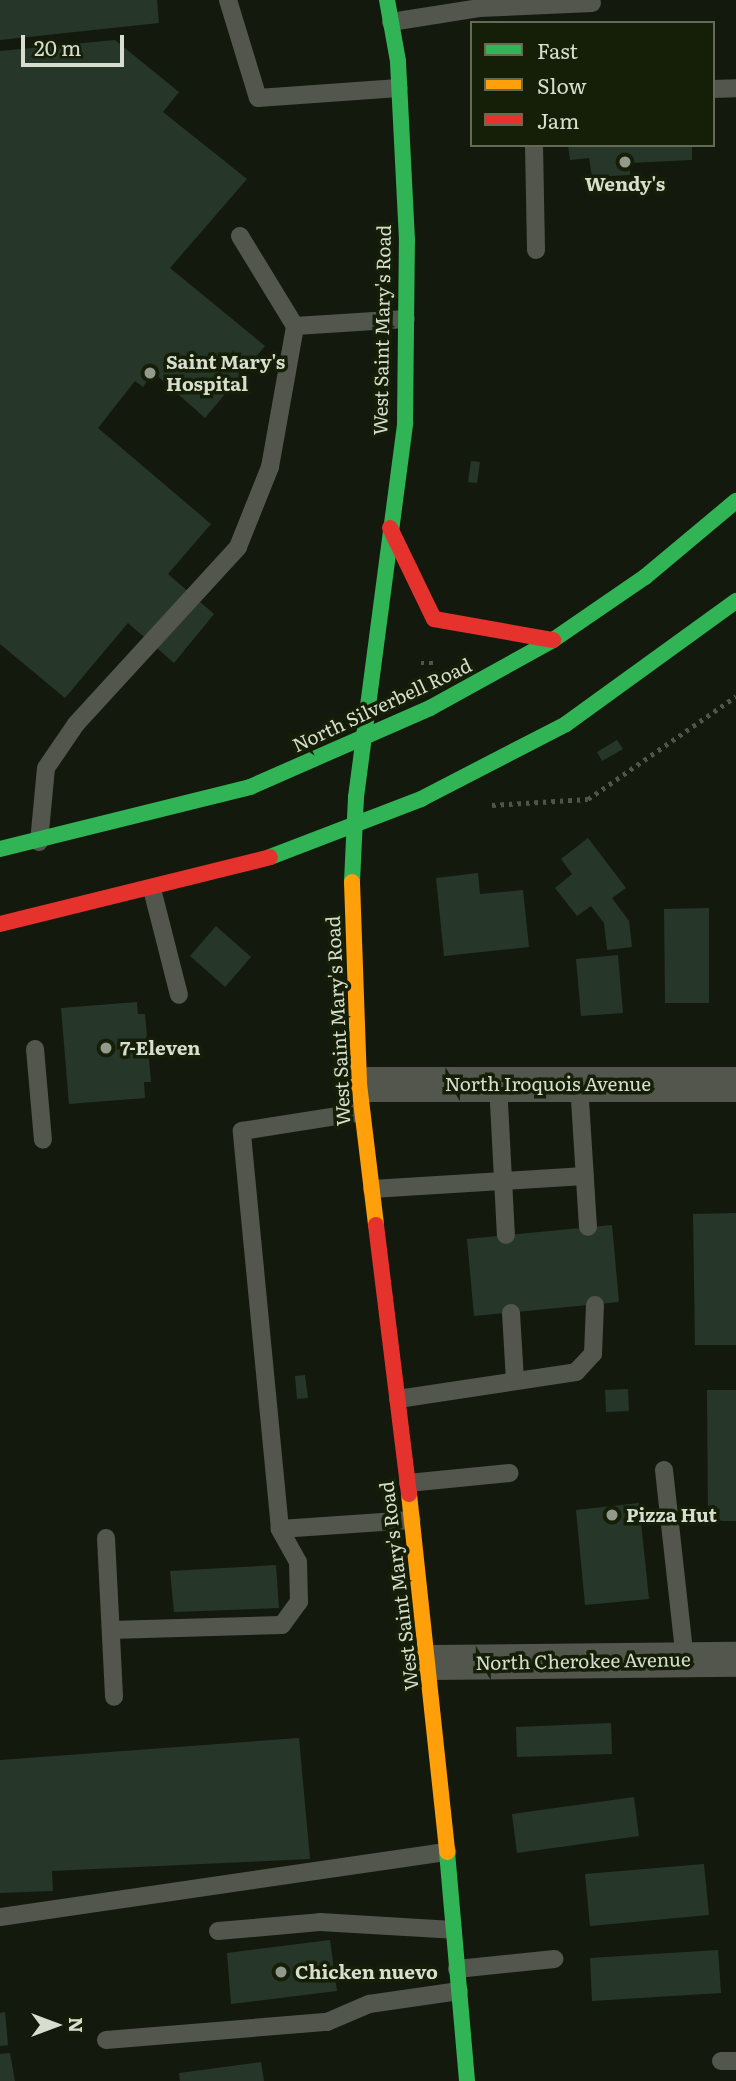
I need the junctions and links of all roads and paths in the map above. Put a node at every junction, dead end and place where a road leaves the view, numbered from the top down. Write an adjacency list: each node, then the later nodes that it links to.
1 (228, 0): 6 (lane)
2 (387, 0): 5 (main road, West Saint Mary's Road)
3 (592, 3): 4 (lane)
4 (533, 14): 5 (lane)
5 (391, 22): 6 (main road, West Saint Mary's Road)
6 (399, 88): 12 (main road, West Saint Mary's Road)
7 (736, 88): 8 (lane)
8 (715, 89)
9 (534, 147): 11 (lane)
10 (240, 236): 13 (lane)
11 (536, 250)
12 (406, 319): 13 (lane); 15 (main road, West Saint Mary's Road)
13 (295, 326): 24 (lane)
14 (736, 501): 17 (main road, North Silverbell Road)
15 (390, 528): 17 (main road); 21 (main road, West Saint Mary's Road)
16 (736, 601): 23 (main road)
17 (552, 640): 21 (main road, North Silverbell Road)
18 (421, 663): 19 (path)
19 (435, 663)
20 (736, 696): 22 (path)
21 (361, 738): 23 (main road, West Saint Mary's Road); 24 (main road, North Silverbell Road)
22 (487, 805)
23 (354, 827): 26 (main road); 33 (main road, West Saint Mary's Road)
24 (39, 842): 25 (main road, North Silverbell Road)
25 (0, 849)
26 (153, 892): 27 (main road); 28 (lane)
27 (0, 924)
28 (179, 995)
29 (35, 1049): 34 (lane)
30 (498, 1084): 31 (street, North Iroquois Avenue); 33 (street, North Iroquois Avenue); 36 (lane)
31 (579, 1084): 32 (street, North Iroquois Avenue); 35 (lane)
32 (736, 1084)
33 (361, 1098): 37 (main road, West Saint Mary's Road); 48 (lane)
34 (43, 1140)
35 (585, 1176): 36 (lane); 38 (lane)
36 (504, 1181): 37 (lane); 39 (lane)
37 (372, 1189): 43 (main road, West Saint Mary's Road)
38 (588, 1227)
39 (506, 1235)
40 (595, 1305): 42 (lane)
41 (511, 1313): 42 (lane)
42 (514, 1381): 43 (lane)
43 (398, 1399): 46 (main road, West Saint Mary's Road)
44 (664, 1470): 52 (lane)
45 (510, 1473): 46 (lane)
46 (408, 1483): 47 (main road, West Saint Mary's Road)
47 (412, 1520): 48 (lane); 53 (main road, West Saint Mary's Road)
48 (280, 1529): 50 (lane)
49 (106, 1538): 50 (lane)
50 (111, 1630): 54 (lane)
51 (736, 1659): 52 (street, North Cherokee Avenue)
52 (685, 1660): 53 (street, North Cherokee Avenue)
53 (430, 1662): 57 (main road, West Saint Mary's Road)
54 (114, 1697)
55 (447, 1852): 56 (lane)
56 (0, 1917)
57 (453, 1930): 58 (lane); 60 (main road, West Saint Mary's Road)
58 (218, 1931)
59 (554, 1959): 60 (lane)
60 (457, 1969): 61 (main road, West Saint Mary's Road)
61 (459, 1992): 62 (lane); 63 (main road, West Saint Mary's Road)
62 (106, 2040)
63 (467, 2081)

